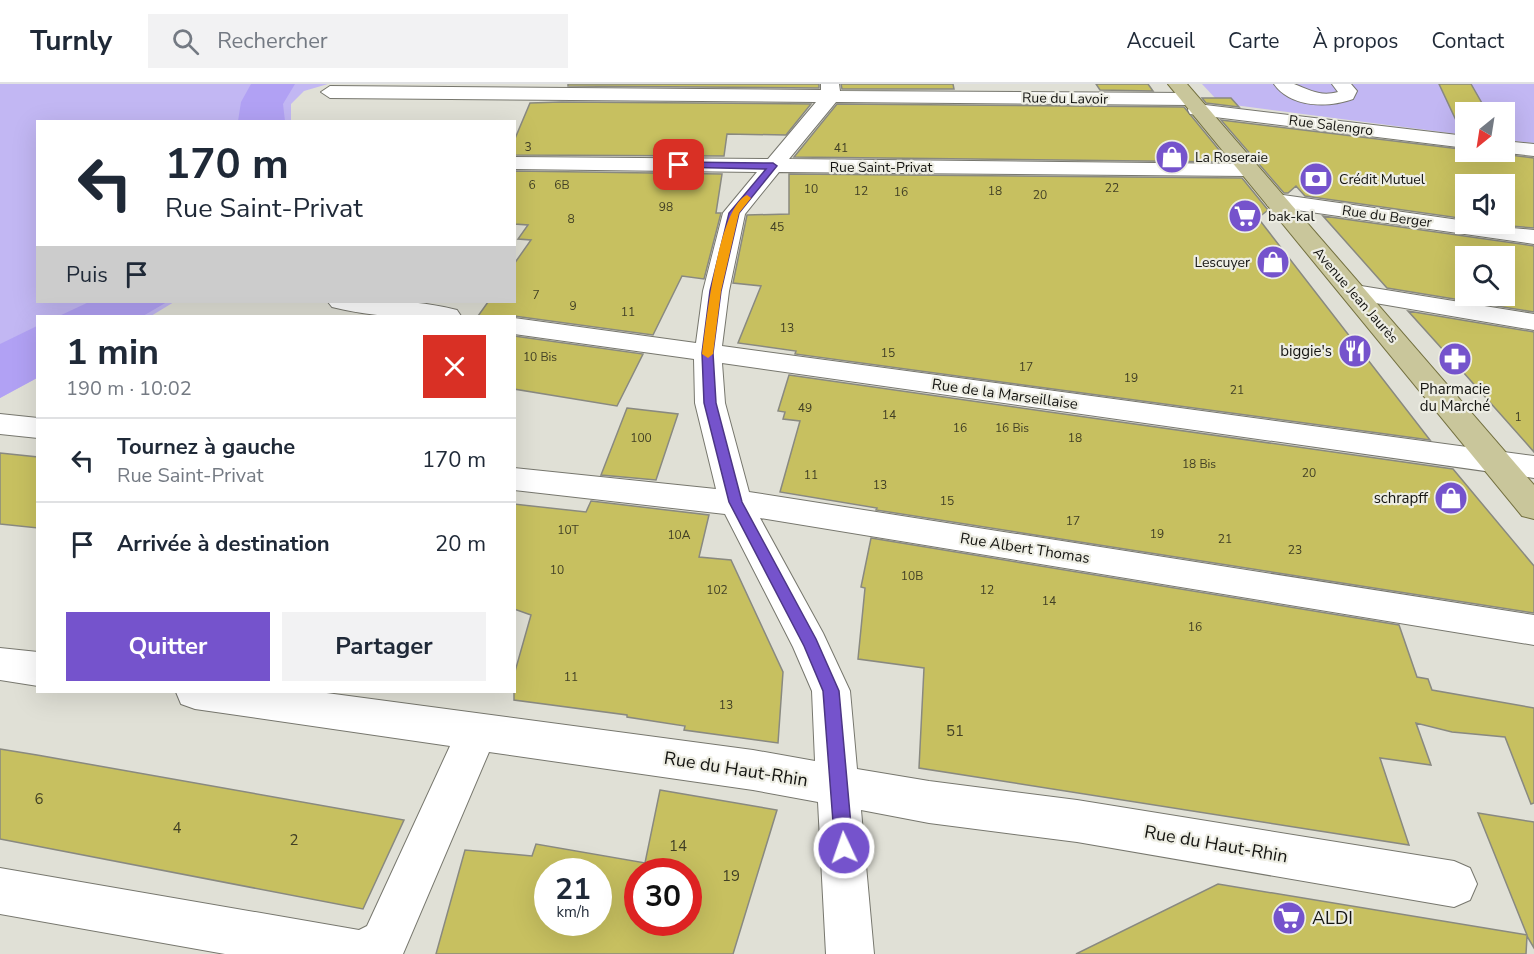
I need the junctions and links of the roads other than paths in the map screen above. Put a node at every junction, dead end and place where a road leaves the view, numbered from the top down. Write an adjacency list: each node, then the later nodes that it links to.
1 (1283, 84): 2 (street)
2 (1341, 84)
3 (831, 90): 4 (street, Rue du Lavoir); 5 (street, Rue du Lavoir); 10 (street)
4 (330, 92)
5 (1188, 98): 6 (street, Rue Salengro); 11 (main road, Avenue Jean Jaurès)
6 (1455, 140)
7 (1515, 148): 8 (street)
8 (1534, 150)
9 (516, 163): 10 (street, Rue Saint-Privat)
10 (773, 166): 11 (street, Rue Saint-Privat); 19 (street)
11 (1247, 170): 12 (main road, Avenue Jean Jaurès)
12 (1276, 201): 13 (street, Rue du Berger); 14 (main road, Avenue Jean Jaurès)
13 (1534, 237)
14 (1355, 293): 17 (street); 22 (main road, Avenue Jean Jaurès)
15 (349, 303): 16 (street)
16 (440, 315)
17 (1534, 322)
18 (516, 326): 19 (street, Rue de la Marseillaise)
19 (708, 353): 22 (street, Rue de la Marseillaise); 25 (street)
20 (0, 424): 21 (street)
21 (36, 428)
22 (1496, 464): 23 (street, Rue de la Marseillaise); 26 (main road, Avenue Jean Jaurès)
23 (1534, 467)
24 (516, 478): 25 (street, Rue Albert Thomas)
25 (735, 502): 27 (street, Rue Albert Thomas); 32 (street)
26 (1534, 507)
27 (1534, 630)
28 (0, 664): 29 (street)
29 (36, 669)
30 (202, 693): 31 (street, Rue du Haut-Rhin)
31 (477, 732): 32 (street, Rue du Haut-Rhin); 35 (street)
32 (840, 785): 33 (street, Rue du Haut-Rhin); 36 (street)
33 (1454, 884)
34 (0, 891): 35 (street)
35 (361, 954)
36 (850, 954)

